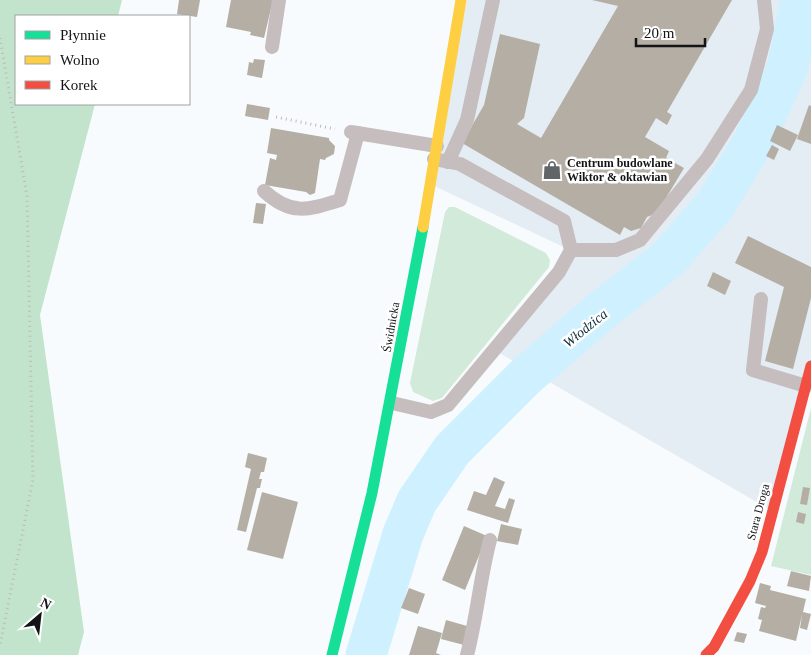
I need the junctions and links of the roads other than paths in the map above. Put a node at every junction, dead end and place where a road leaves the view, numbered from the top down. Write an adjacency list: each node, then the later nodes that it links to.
1 (279, 0): 5 (lane)
2 (461, 0): 6 (street, Świdnicka)
3 (493, 0): 6 (lane)
4 (764, 0): 8 (lane)
5 (272, 47)
6 (440, 156): 7 (lane); 8 (lane); 12 (street, Świdnicka)
7 (264, 191)
8 (571, 250): 12 (lane)
9 (761, 299): 11 (lane)
10 (811, 366): 11 (street, Stara Droga)
11 (806, 386): 16 (street, Stara Droga)
12 (392, 403): 14 (street, Świdnicka)
13 (490, 540): 15 (lane)
14 (332, 655)
15 (467, 655)
16 (706, 655)

